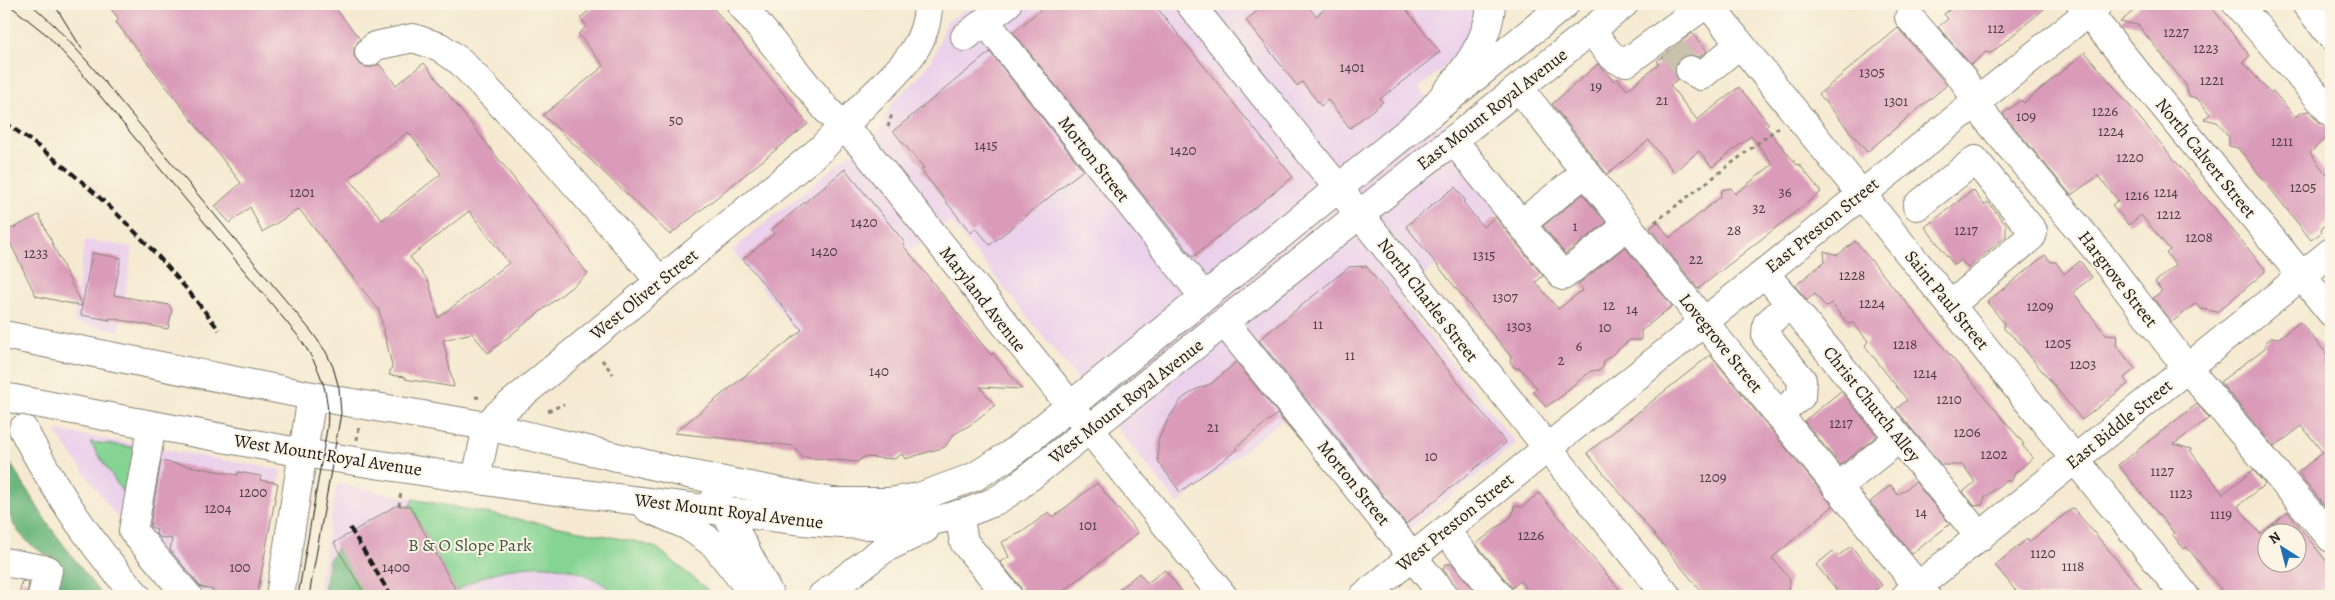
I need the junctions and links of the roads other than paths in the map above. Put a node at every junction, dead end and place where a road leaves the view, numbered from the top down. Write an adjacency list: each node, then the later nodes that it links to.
1 (741, 4): 22 (main road, Maryland Avenue)
2 (928, 4): 22 (main road, West Oliver Street)
3 (1007, 4): 35 (main road, Morton Street)
4 (1190, 4): 25 (main road, North Charles Street)
5 (1491, 4): 21 (main road)
6 (1565, 4): 21 (main road, East Mount Royal Avenue)
7 (1624, 4): 13 (main road, East Mount Royal Avenue)
8 (1707, 4): 13 (main road); 15 (main road, Saint Paul Street)
9 (2237, 4): 20 (main road)
10 (2306, 4): 14 (main road)
11 (2089, 6): 19 (main road, East Preston Street); 33 (main road, North Calvert Street)
12 (1909, 17): 19 (main road, Hargrove Street)
13 (1591, 30): 18 (main road, East Mount Royal Avenue)
14 (2331, 34)
15 (1740, 44): 17 (main road); 26 (main road, Saint Paul Street)
16 (369, 52): 34 (main road)
17 (1690, 70)
18 (1519, 88): 23 (main road, East Mount Royal Avenue); 24 (main road, Lovegrove Street)
19 (1976, 102): 26 (main road, East Preston Street); 44 (main road, Hargrove Street)
20 (2331, 112)
21 (1428, 115): 25 (main road, East Mount Royal Avenue)
22 (843, 126): 34 (main road, West Oliver Street); 47 (main road, Maryland Avenue)
23 (1453, 140): 28 (main road, East Mount Royal Avenue); 29 (main road)
24 (1586, 172): 29 (main road); 30 (main road, Lovegrove Street)
25 (1339, 188): 28 (main road, North Charles Street); 35 (main road, West Mount Royal Avenue)
26 (1862, 193): 32 (main road, East Preston Street); 37 (main road, Saint Paul Street)
27 (1917, 206): 37 (main road)
28 (1360, 214): 40 (main road, West Mount Royal Avenue); 54 (main road, North Charles Street)
29 (1521, 224): 30 (main road)
30 (1640, 225): 39 (main road, Lovegrove Street)
31 (2331, 252): 33 (main road, East Biddle Street)
32 (1764, 272): 36 (main road, Christ Church Alley); 39 (main road, East Preston Street)
33 (2302, 275): 38 (main road, North Calvert Street); 44 (main road, East Biddle Street)
34 (660, 281): 50 (main road, West Oliver Street)
35 (1204, 297): 47 (main road, West Mount Royal Avenue)
36 (1790, 304): 48 (main road); 53 (main road, Christ Church Alley)
37 (1951, 305): 56 (main road, Saint Paul Street)
38 (2331, 312)
39 (1704, 321): 48 (main road, Lovegrove Street); 54 (main road, East Preston Street)
40 (1224, 323): 52 (main road, West Mount Royal Avenue); 66 (main road, Morton Street)
41 (4, 336): 43 (main road, West Mount Royal Avenue)
42 (4, 350): 43 (main road)
43 (106, 354): 45 (main road, West Mount Royal Avenue)
44 (2187, 368): 56 (main road, East Biddle Street); 65 (main road, Hargrove Street)
45 (312, 396): 50 (main road, West Mount Royal Avenue); 55 (main road)
46 (4, 397): 49 (main road, West Mount Royal Avenue, bridge)
47 (1070, 407): 52 (main road, Maryland Avenue); 57 (main road, West Mount Royal Avenue)
48 (1779, 414): 59 (main road, Lovegrove Street)
49 (152, 425): 55 (main road, West Mount Royal Avenue); 71 (main road)
50 (487, 426): 57 (main road, West Mount Royal Avenue); 58 (main road)
51 (23, 429): 70 (main road)
52 (1089, 431): 62 (main road, West Mount Royal Avenue); 77 (main road, Maryland Avenue)
53 (1899, 438): 59 (main road); 64 (main road, Christ Church Alley)
54 (1546, 448): 63 (main road, West Preston Street); 81 (main road, North Charles Street)
55 (304, 452): 58 (main road, West Mount Royal Avenue); 72 (main road)
56 (2076, 459): 64 (main road, East Biddle Street); 82 (main road, Saint Paul Street)
57 (688, 474): 61 (main road)
58 (476, 480): 60 (main road, West Mount Royal Avenue)
59 (1837, 488): 68 (main road, Lovegrove Street)
60 (624, 497): 61 (main road, West Mount Royal Avenue); 73 (main road)
61 (724, 509): 62 (main road, West Mount Royal Avenue); 74 (main road)
62 (959, 514): 75 (main road); 76 (main road)
63 (1445, 531): 66 (main road, West Preston Street); 80 (main road)
64 (1980, 537): 68 (main road, East Biddle Street)
65 (2331, 538)
66 (1413, 557): 78 (main road, West Preston Street); 79 (main road, Morton Street)
67 (4, 562): 69 (main road)
68 (1916, 593)
69 (42, 596)
70 (137, 596)
71 (188, 596)
72 (280, 596)
73 (755, 596)
74 (771, 596)
75 (822, 596)
76 (1008, 596)
77 (1223, 596)
78 (1364, 596)
79 (1444, 596)
80 (1499, 596)
81 (1667, 596)
82 (2185, 596)

